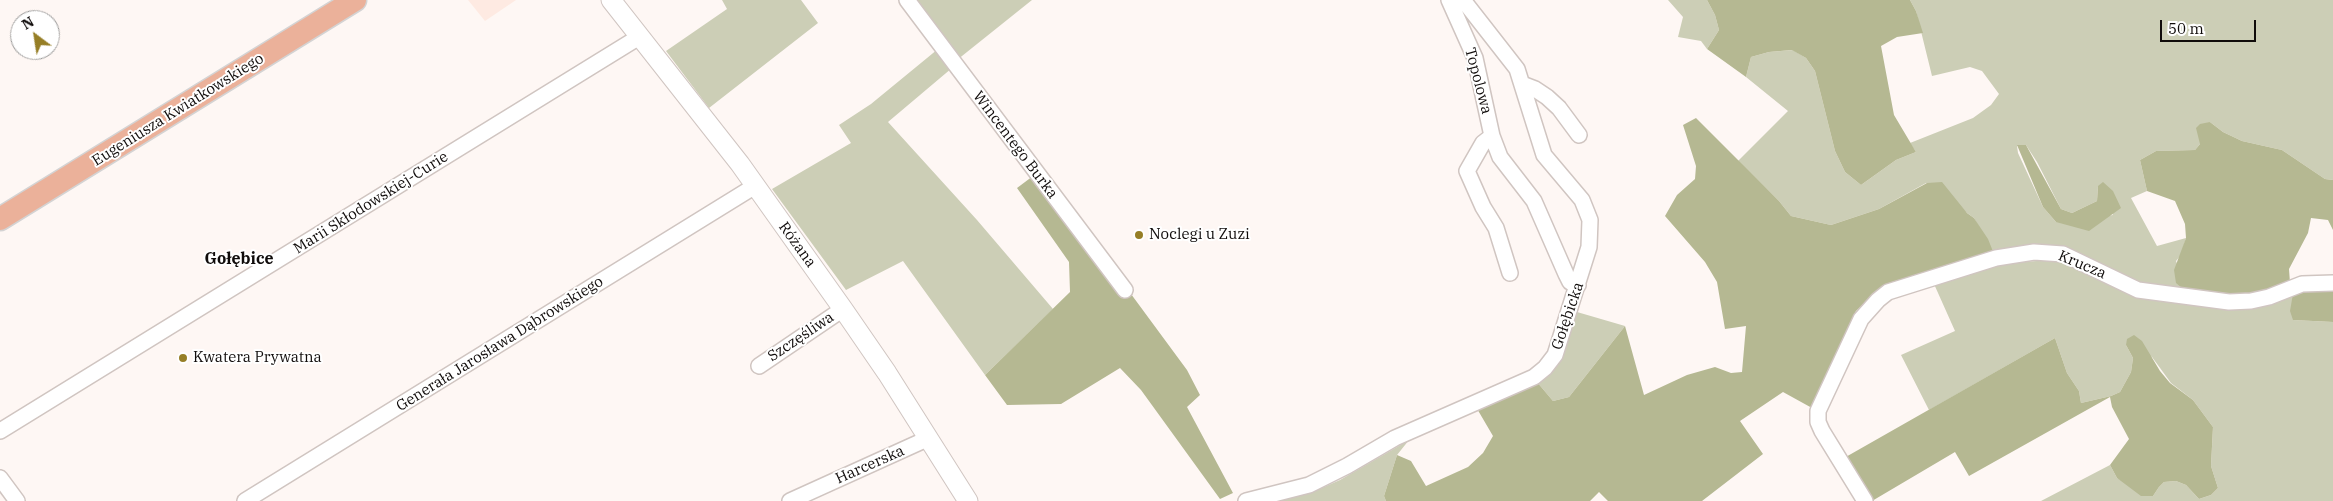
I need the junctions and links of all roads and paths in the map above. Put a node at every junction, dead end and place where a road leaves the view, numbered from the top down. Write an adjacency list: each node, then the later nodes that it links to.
1 (356, 0): 11 (main road, Eugeniusza Kwiatkowskiego)
2 (611, 0): 6 (street, Różana)
3 (907, 0): 15 (street, Wincentego Burka)
4 (1449, 0): 9 (street, Topolowa)
5 (1463, 0): 7 (street, Gołębicka)
6 (639, 37): 10 (street, Różana); 18 (street, Marii Skłodowskiej-Curie)
7 (1522, 84): 8 (street); 14 (street, Gołębicka)
8 (1579, 135)
9 (1492, 136): 12 (street); 14 (street, Topolowa)
10 (755, 186): 16 (street, Różana); 22 (street, Generała Jarosława Dąbrowskiego)
11 (0, 219)
12 (1510, 273)
13 (2333, 283): 27 (street, Krucza)
14 (1578, 285): 26 (street, Gołębicka)
15 (1125, 290)
16 (843, 309): 17 (street, Szczęśliwa); 19 (street, Różana)
17 (759, 366)
18 (0, 431)
19 (929, 438): 21 (street, Harcerska); 25 (street, Różana)
20 (0, 478): 23 (street)
21 (813, 496): 24 (street, Harcerska)
22 (254, 499)
23 (18, 501)
24 (790, 501)
25 (968, 501)
26 (1246, 501)
27 (1865, 501)

